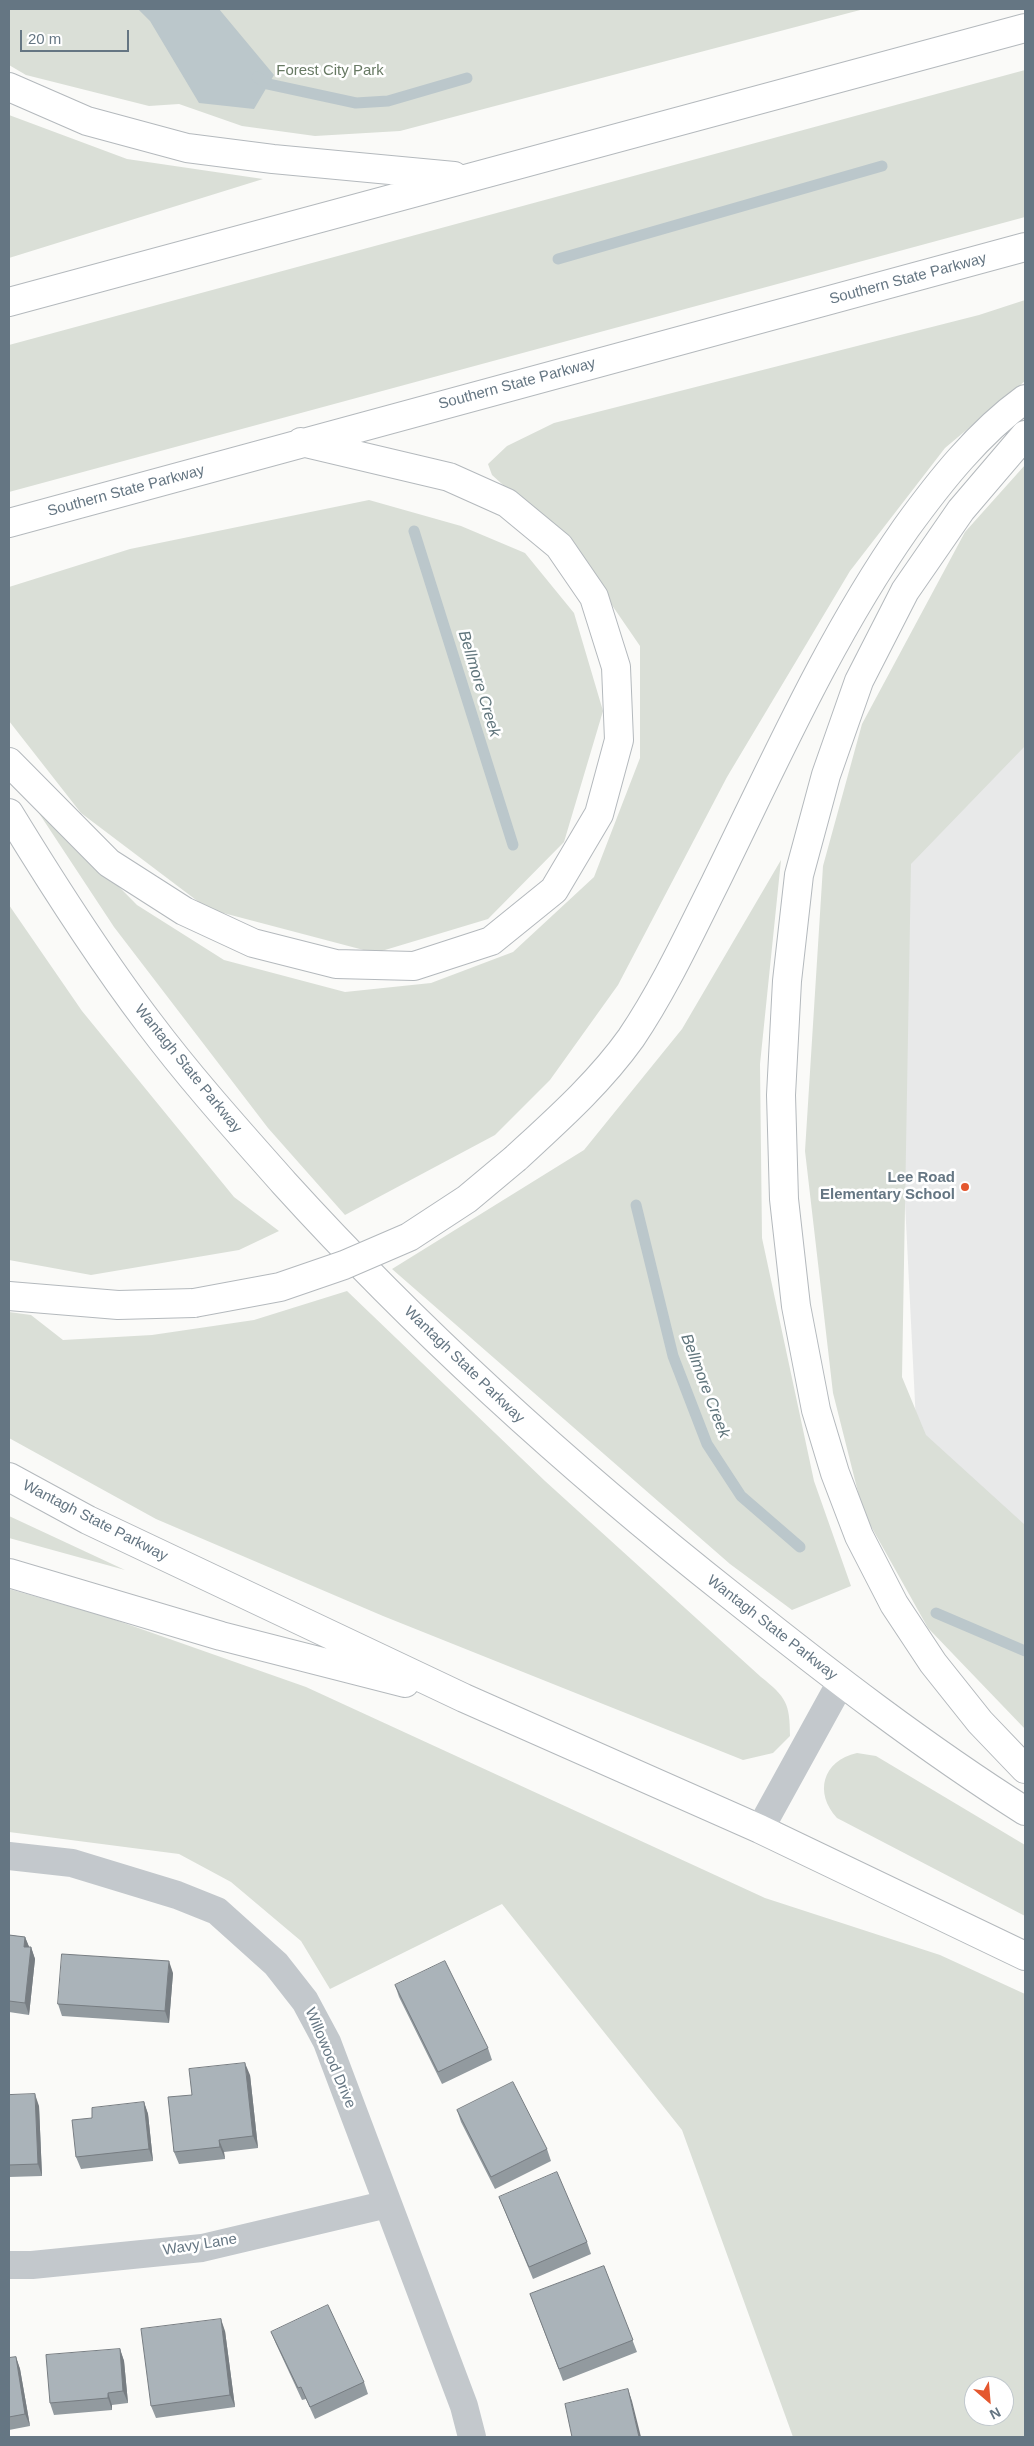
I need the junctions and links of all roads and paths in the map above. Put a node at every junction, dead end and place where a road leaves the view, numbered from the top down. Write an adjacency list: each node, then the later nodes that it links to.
1 (1025, 28): 3 (highway)
2 (9, 87): 3 (highway)
3 (473, 177): 5 (highway)
4 (1025, 248): 8 (highway, Southern State Parkway)
5 (9, 302)
6 (1025, 400): 12 (highway, bridge)
7 (1025, 435): 17 (highway)
8 (300, 442): 9 (highway, Southern State Parkway); 10 (highway)
9 (9, 523)
10 (9, 762)
11 (9, 813): 15 (highway, Wantagh State Parkway)
12 (9, 1296)
13 (9, 1477): 16 (highway, Wantagh State Parkway)
14 (9, 1574): 16 (highway)
15 (841, 1682): 18 (highway, Wantagh State Parkway); 19 (street)
16 (464, 1698): 19 (highway, Wantagh State Parkway)
17 (1025, 1769)
18 (1025, 1811)
19 (760, 1829): 21 (highway, Wantagh State Parkway)
20 (9, 1856): 22 (street, Willowood Drive)
21 (1025, 1956)
22 (388, 2204): 23 (street, Wavy Lane); 24 (street, Willowood Drive)
23 (9, 2264)
24 (472, 2437)

